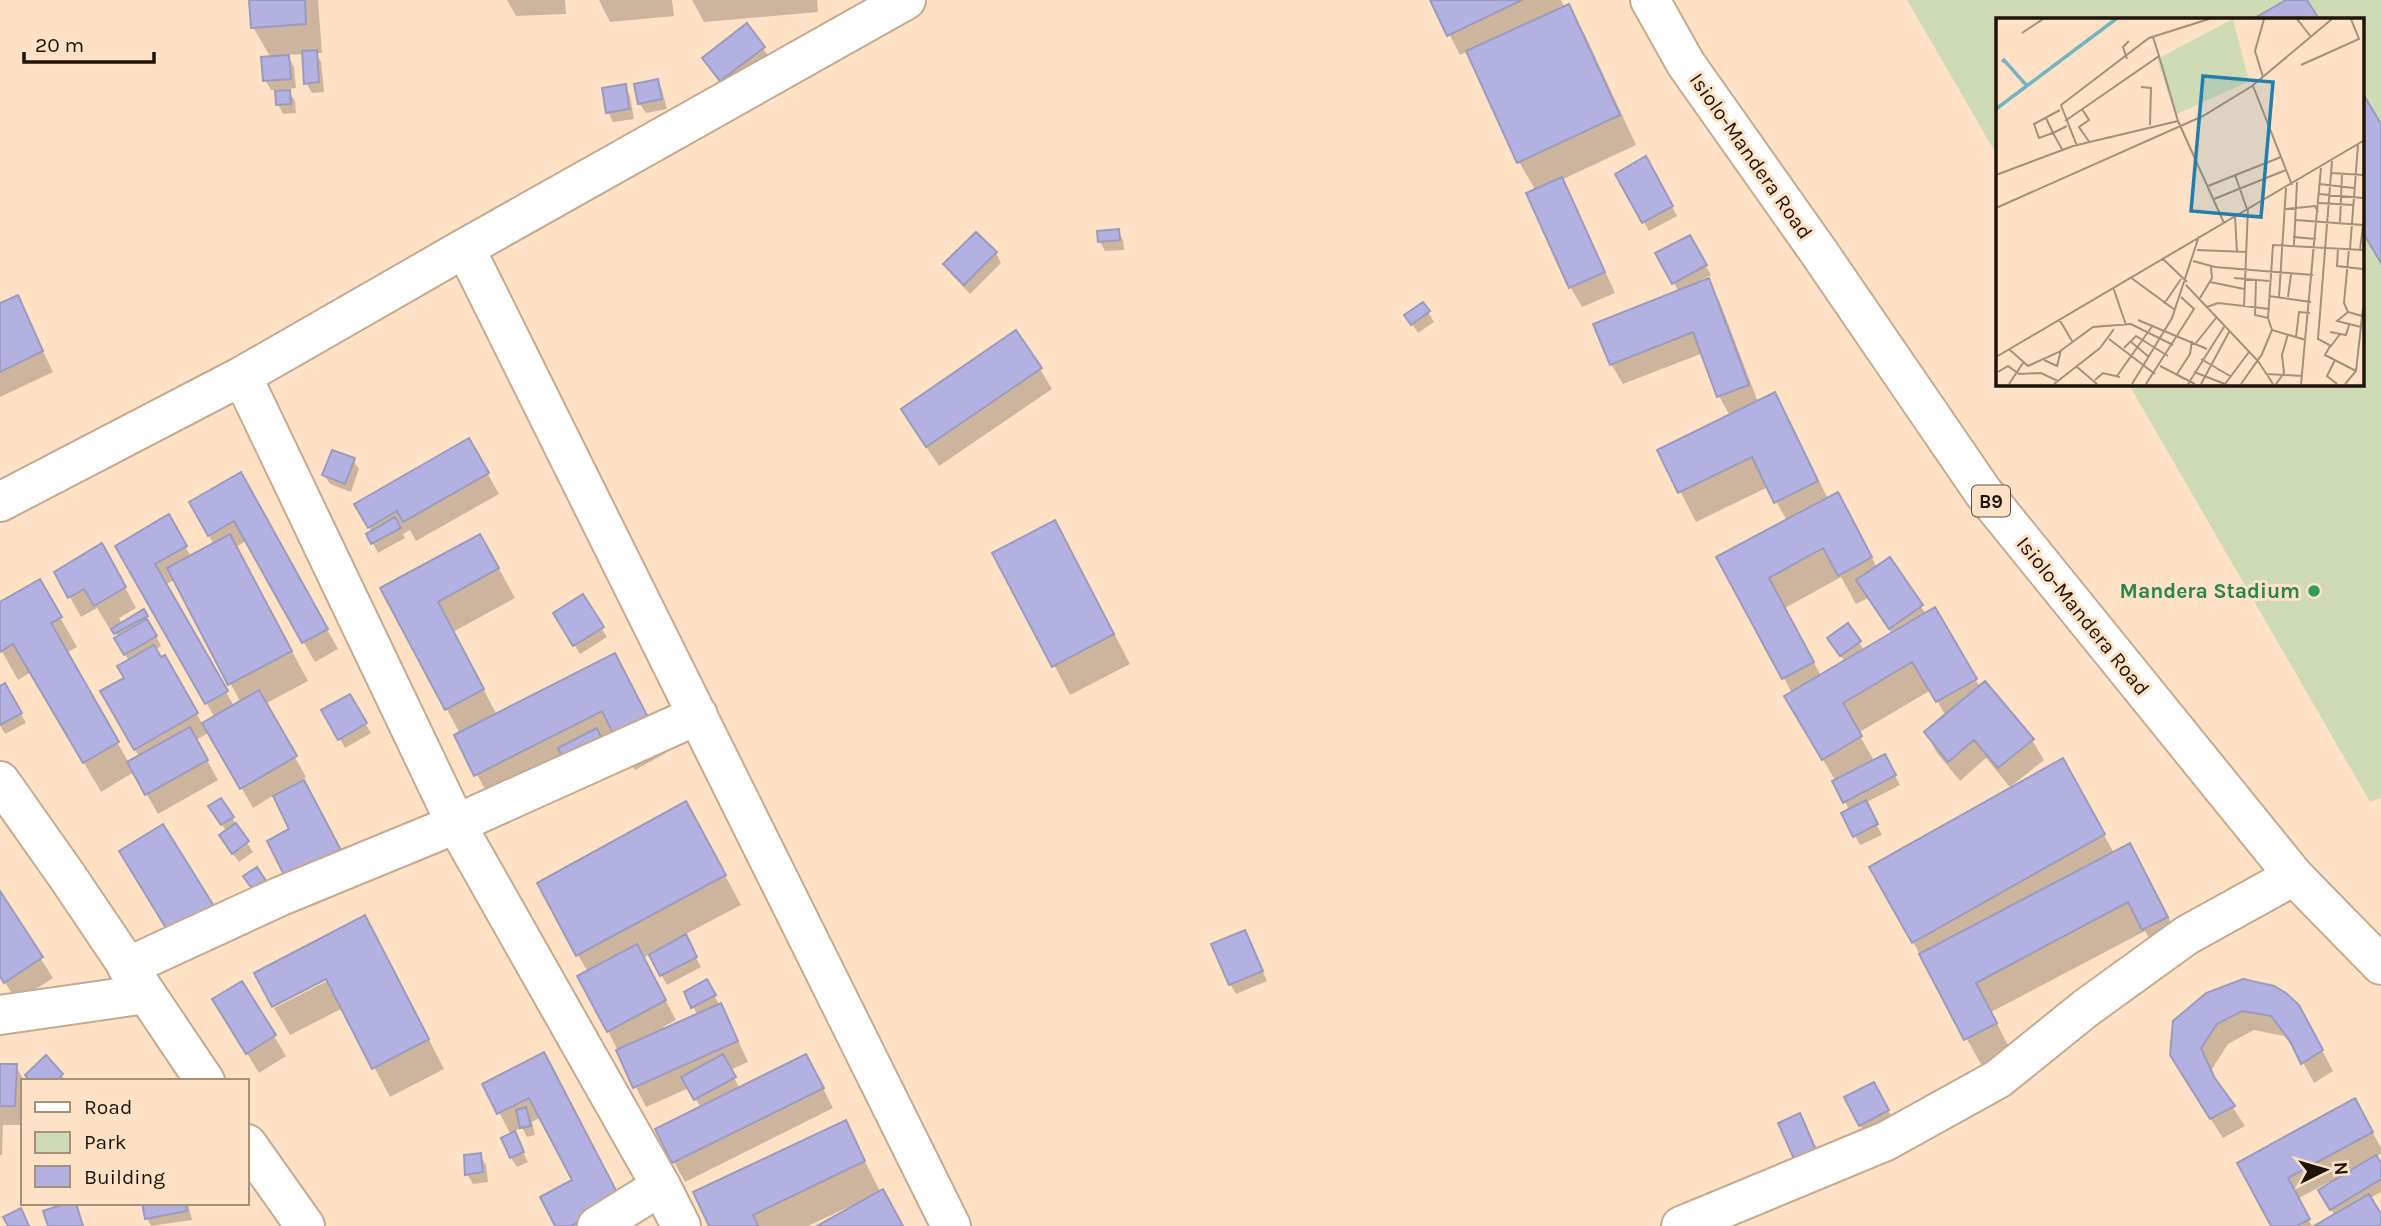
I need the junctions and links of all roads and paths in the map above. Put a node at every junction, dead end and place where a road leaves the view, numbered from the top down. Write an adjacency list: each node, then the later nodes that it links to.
1 (906, 0): 3 (main road)
2 (1650, 0): 9 (main road, Isiolo-Mandera Road / B9)
3 (465, 248): 4 (main road); 6 (main road)
4 (242, 376): 5 (main road); 8 (main road)
5 (0, 502)
6 (698, 715): 8 (main road); 19 (main road)
7 (0, 781): 11 (main road)
8 (456, 824): 11 (main road); 15 (main road)
9 (2294, 876): 10 (main road, Isiolo-Mandera Road / B9); 20 (main road)
10 (2381, 965)
11 (136, 980): 12 (main road); 13 (main road)
12 (0, 1015)
13 (204, 1079)
14 (248, 1145): 16 (main road)
15 (661, 1186): 17 (main road); 18 (main road)
16 (305, 1226)
17 (597, 1226)
18 (681, 1226)
19 (951, 1226)
20 (1681, 1226)

